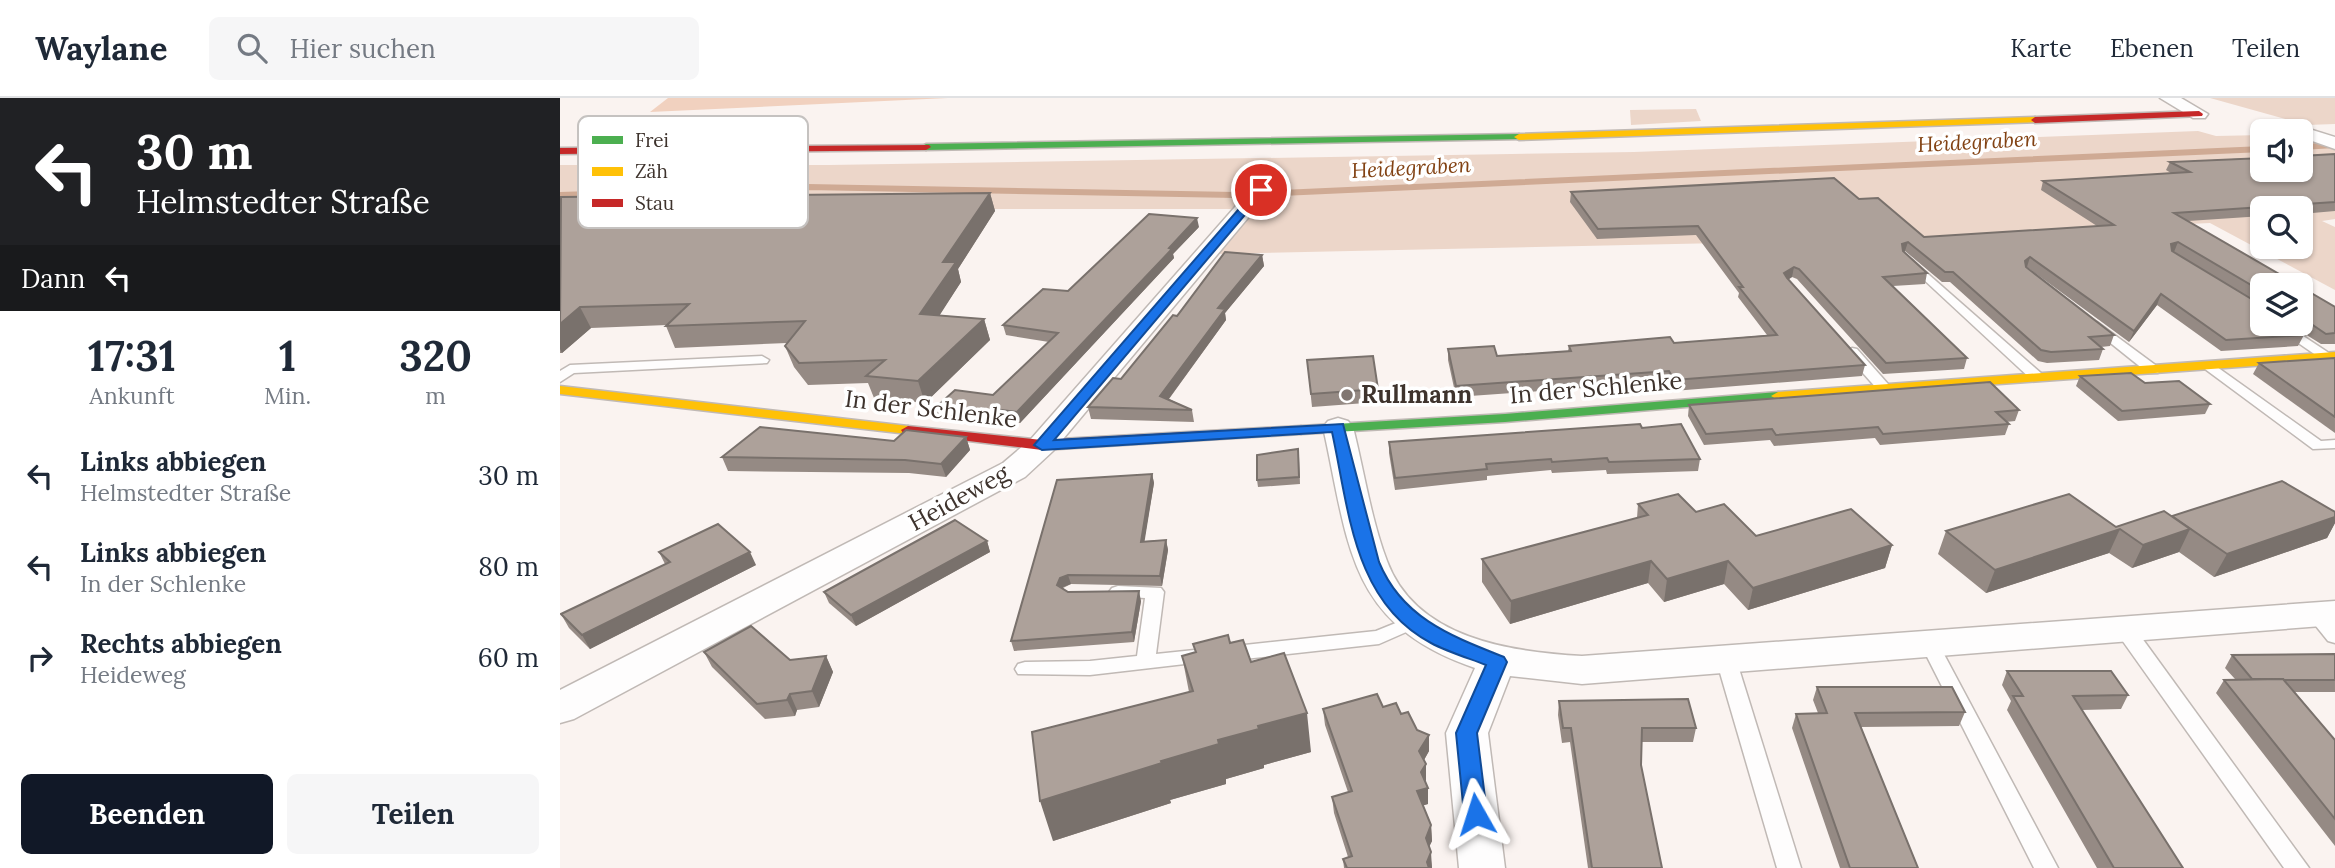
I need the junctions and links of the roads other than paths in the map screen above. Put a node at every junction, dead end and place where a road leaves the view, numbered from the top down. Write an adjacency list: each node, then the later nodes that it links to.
1 (2168, 98): 2 (street)
2 (2199, 114): 3 (main road)
3 (808, 148)
4 (560, 151): 5 (main road)
5 (578, 151)
6 (1260, 190): 21 (street, Heideweg)
7 (1906, 257): 15 (lane)
8 (2090, 322): 14 (lane)
9 (2298, 336): 11 (lane)
10 (1846, 345): 17 (lane)
11 (2332, 356): 13 (main road, In der Schlenke)
12 (762, 360): 16 (lane)
13 (2210, 366): 14 (main road, In der Schlenke); 20 (lane)
14 (2153, 370): 15 (main road, In der Schlenke)
15 (2037, 377): 17 (main road, In der Schlenke)
16 (560, 378)
17 (1883, 387): 19 (main road, In der Schlenke)
18 (560, 390): 21 (main road, In der Schlenke)
19 (1338, 427): 21 (main road, In der Schlenke); 24 (street)
20 (2335, 444)
21 (1042, 445): 31 (street, Heideweg)
22 (1099, 593): 28 (lane)
23 (2329, 621): 25 (street)
24 (1413, 622): 28 (lane); 29 (street)
25 (2124, 628): 26 (street); 35 (lane)
26 (1929, 643): 27 (street); 34 (lane)
27 (1726, 659): 29 (street); 33 (lane)
28 (1146, 661): 30 (lane)
29 (1497, 662): 32 (street)
30 (1025, 669)
31 (560, 708)
32 (1482, 868)
33 (1789, 868)
34 (2046, 868)
35 (2297, 868)

